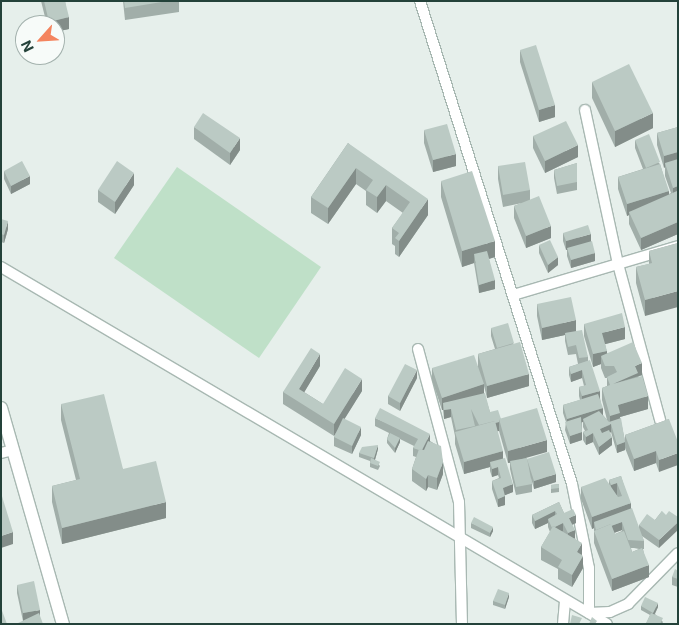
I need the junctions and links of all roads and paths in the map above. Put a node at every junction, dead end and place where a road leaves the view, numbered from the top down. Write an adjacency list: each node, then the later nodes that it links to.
1 (420, 1): 6 (street)
2 (585, 110): 4 (street)
3 (678, 246): 4 (street)
4 (618, 264): 6 (street); 9 (street)
5 (1, 267): 11 (street)
6 (513, 295): 14 (street)
7 (418, 349): 11 (street)
8 (1, 408): 10 (street)
9 (660, 420)
10 (7, 451): 15 (street)
11 (464, 541): 13 (street); 16 (street)
12 (678, 553): 14 (street)
13 (565, 600): 14 (street); 17 (street)
14 (589, 613): 18 (street)
15 (62, 624)
16 (462, 624)
17 (563, 624)
18 (607, 624)

